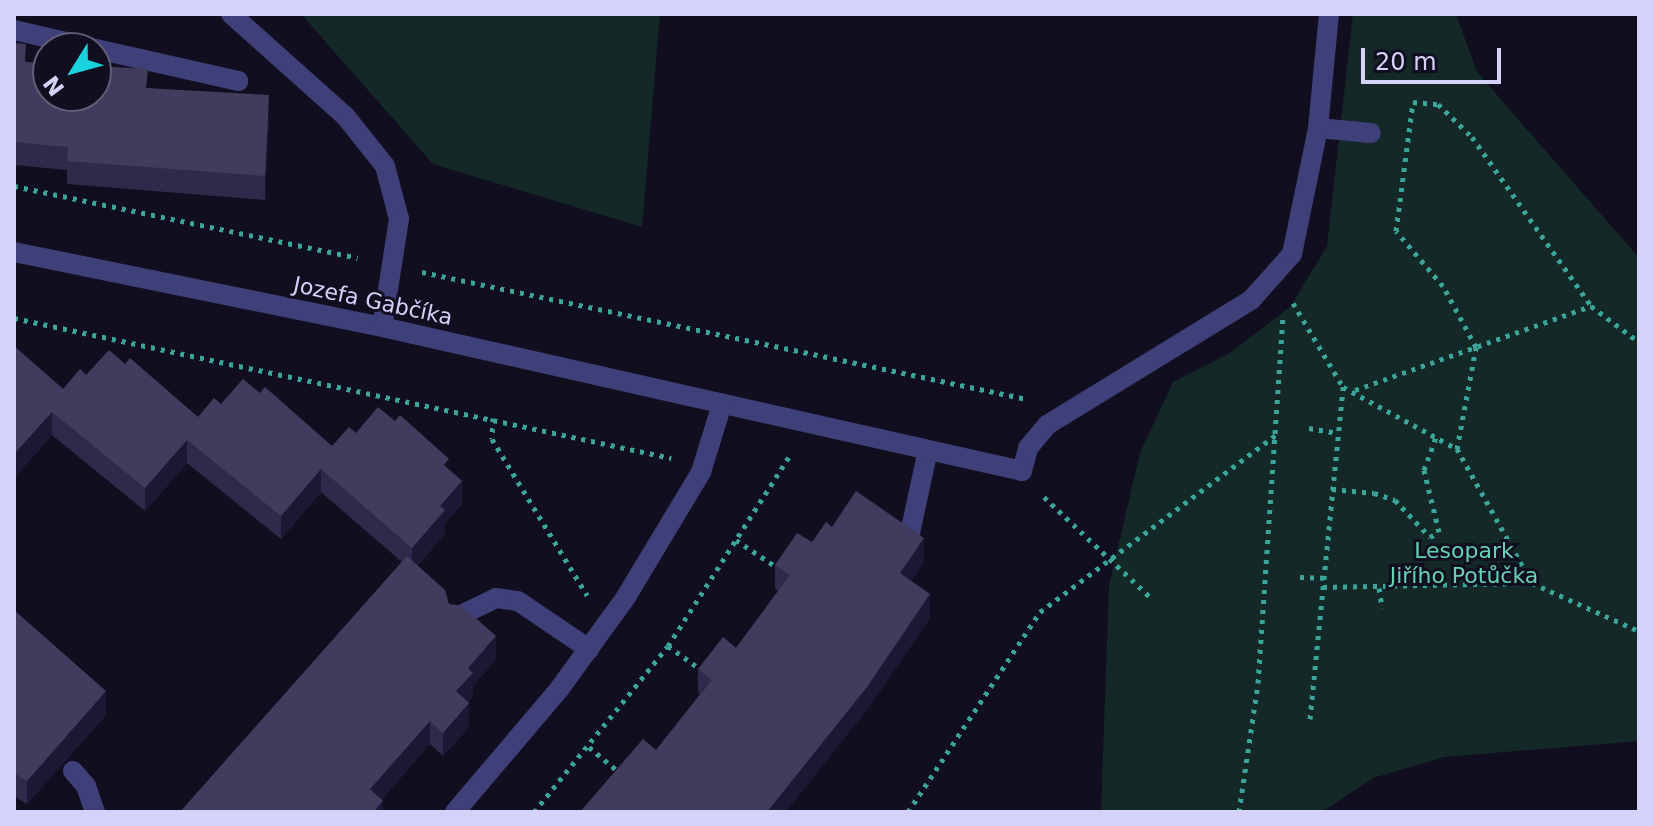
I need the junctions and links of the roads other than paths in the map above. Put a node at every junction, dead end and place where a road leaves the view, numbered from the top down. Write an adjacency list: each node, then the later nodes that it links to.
1 (231, 14): 8 (street)
2 (1329, 14): 5 (street)
3 (112, 52): 4 (street)
4 (238, 81)
5 (1318, 128): 6 (street); 10 (street, Jozefa Gabčíka)
6 (1371, 133)
7 (14, 252): 8 (street, Jozefa Gabčíka)
8 (382, 327): 9 (street, Jozefa Gabčíka)
9 (722, 404): 10 (street, Jozefa Gabčíka); 13 (street)
10 (928, 450): 11 (street)
11 (910, 533)
12 (457, 617): 13 (street)
13 (589, 649): 16 (street)
14 (73, 771): 15 (street)
15 (95, 812)
16 (455, 812)

